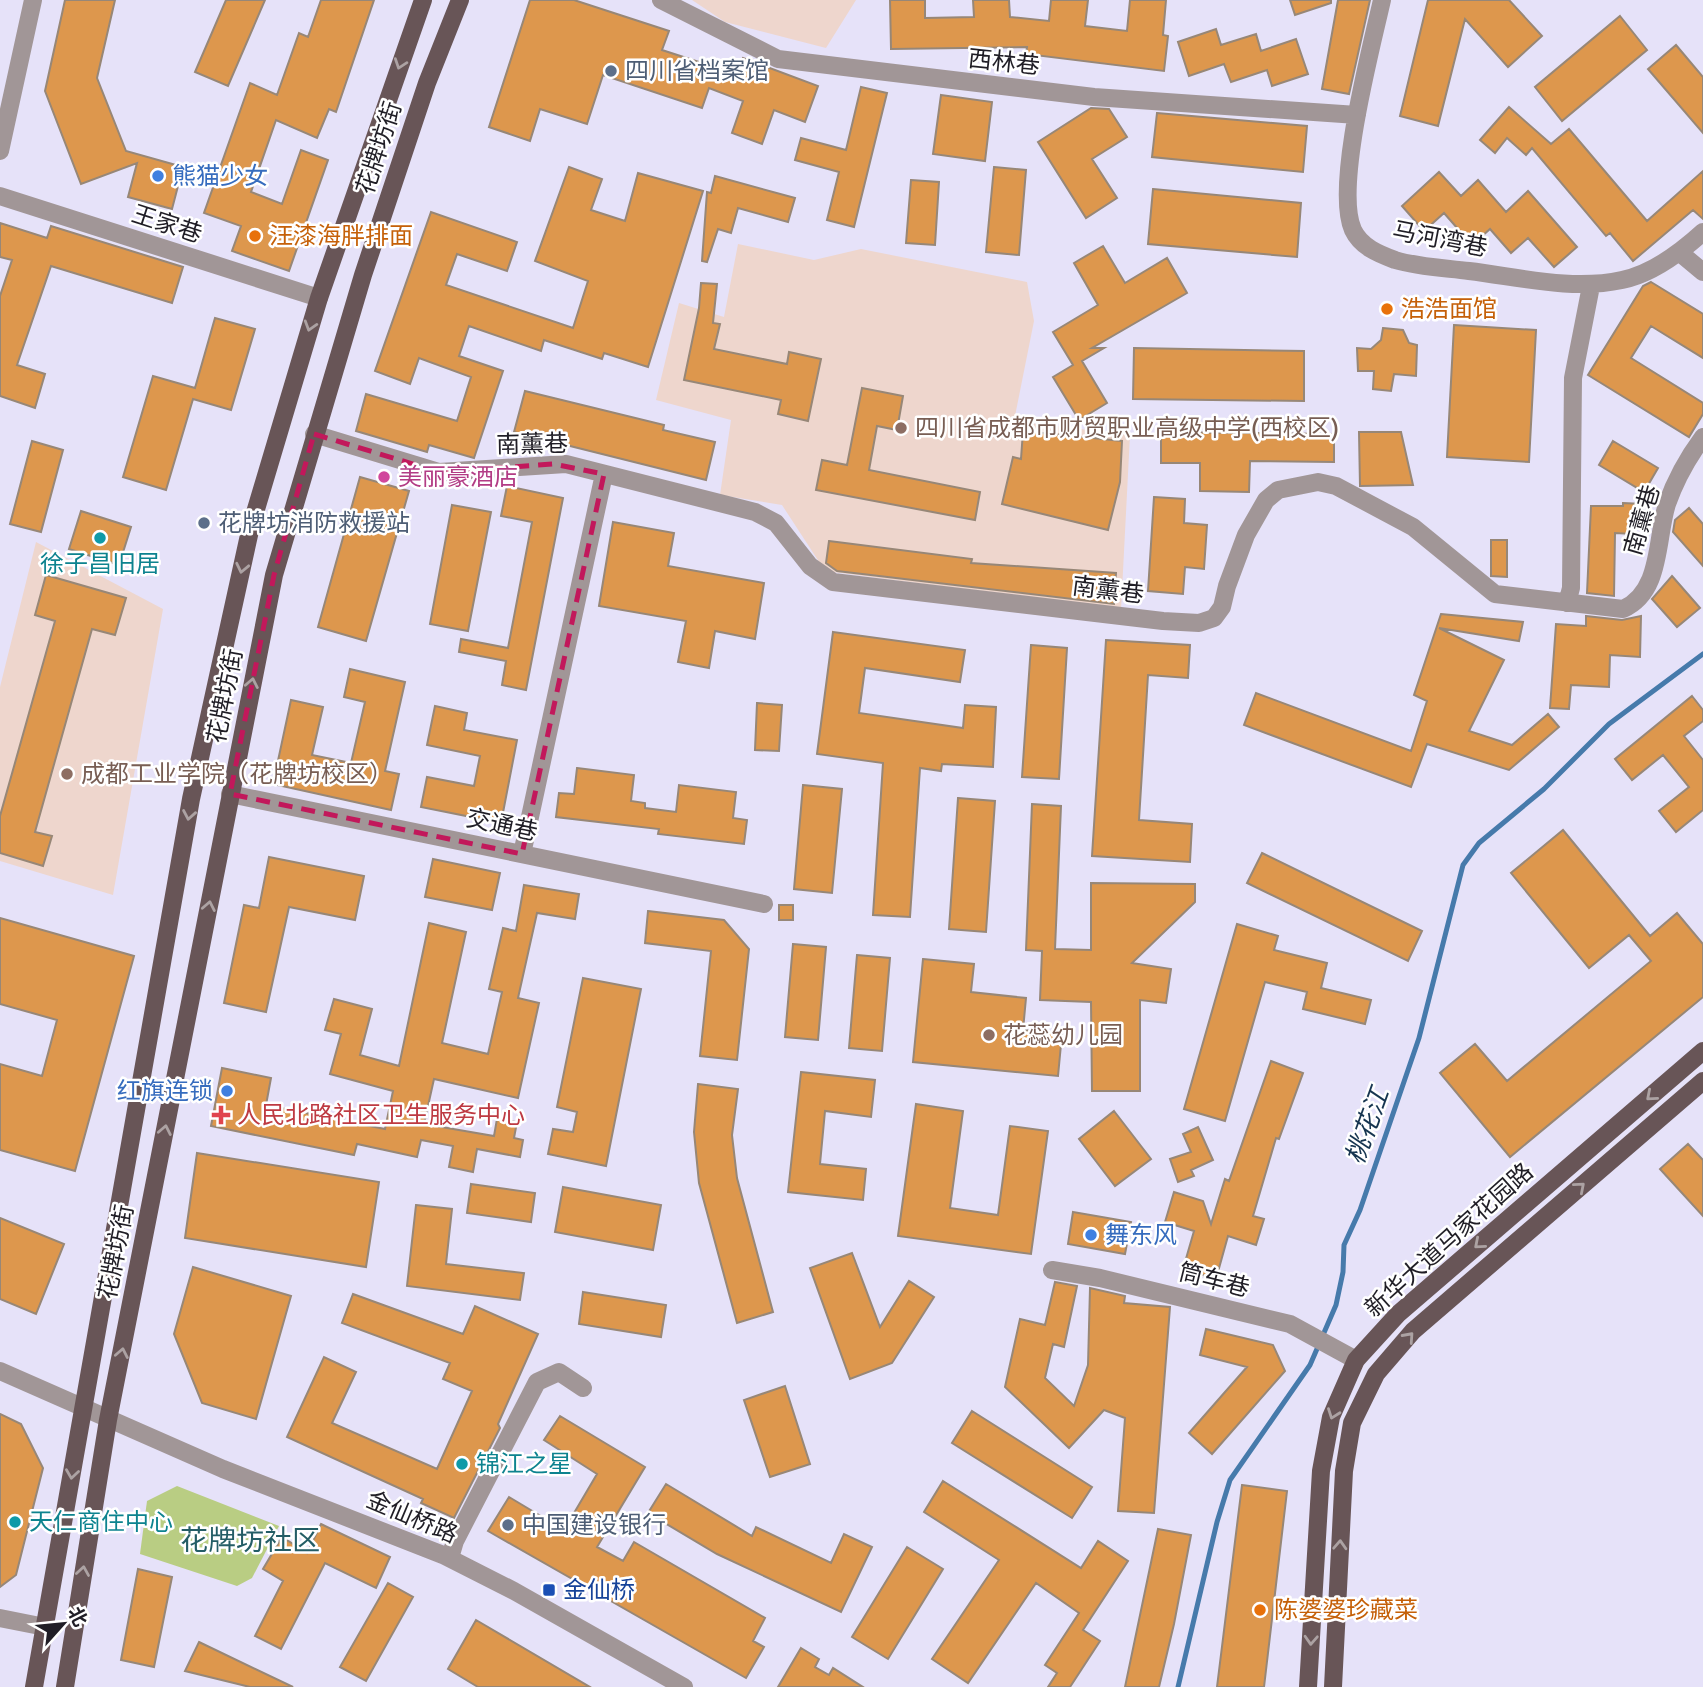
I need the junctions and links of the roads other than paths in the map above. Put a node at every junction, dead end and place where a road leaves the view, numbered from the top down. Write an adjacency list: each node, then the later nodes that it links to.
1 (33, 0): 7 (street)
2 (423, 0): 13 (main road, 花牌坊街, one-way to 13)
3 (460, 0): 14 (main road, 花牌坊街)
4 (661, 0): 6 (street, 西林巷)
5 (1382, 0): 6 (street, 马河湾巷)
6 (1357, 115): 12 (street, 马河湾巷)
7 (0, 151)
8 (0, 196): 13 (street, 王家巷)
9 (1703, 232): 10 (street, 马河湾巷)
10 (1679, 252): 11 (street); 12 (street, 马河湾巷)
11 (1703, 272)
12 (1591, 286): 17 (street)
13 (319, 298): 27 (main road, 花牌坊街, one-way to 27)
14 (314, 434): 16 (street, 南薰巷); 18 (main road, 花牌坊街, one-way to 14)
15 (1703, 437): 17 (street, 南薰巷)
16 (604, 474): 17 (street, 南薰巷); 19 (street)
17 (1567, 603)
18 (230, 794): 19 (street, 交通巷); 28 (main road, 花牌坊街, one-way to 18)
19 (522, 855): 20 (street, 交通巷)
20 (764, 904)
21 (1703, 1051): 24 (main road, 新华大道马家花园路, one-way to 24)
22 (1703, 1082): 36 (main road, 新华大道马家花园路, one-way to 22)
23 (1052, 1270): 24 (street, 筒车巷)
24 (1356, 1360): 35 (main road, 新华大道马家花园路, one-way to 35)
25 (0, 1371): 27 (street, 金仙桥路)
26 (583, 1388): 29 (street)
27 (82, 1406): 28 (street, 金仙桥路); 31 (main road, 花牌坊街, one-way to 31)
28 (108, 1420): 29 (street, 金仙桥路); 33 (main road, 花牌坊街, one-way to 28)
29 (450, 1558): 34 (street, 金仙桥路)
30 (0, 1618): 31 (street)
31 (45, 1627): 32 (main road, 花牌坊街)
32 (34, 1687)
33 (65, 1687)
34 (684, 1687)
35 (1308, 1687)
36 (1333, 1687)

